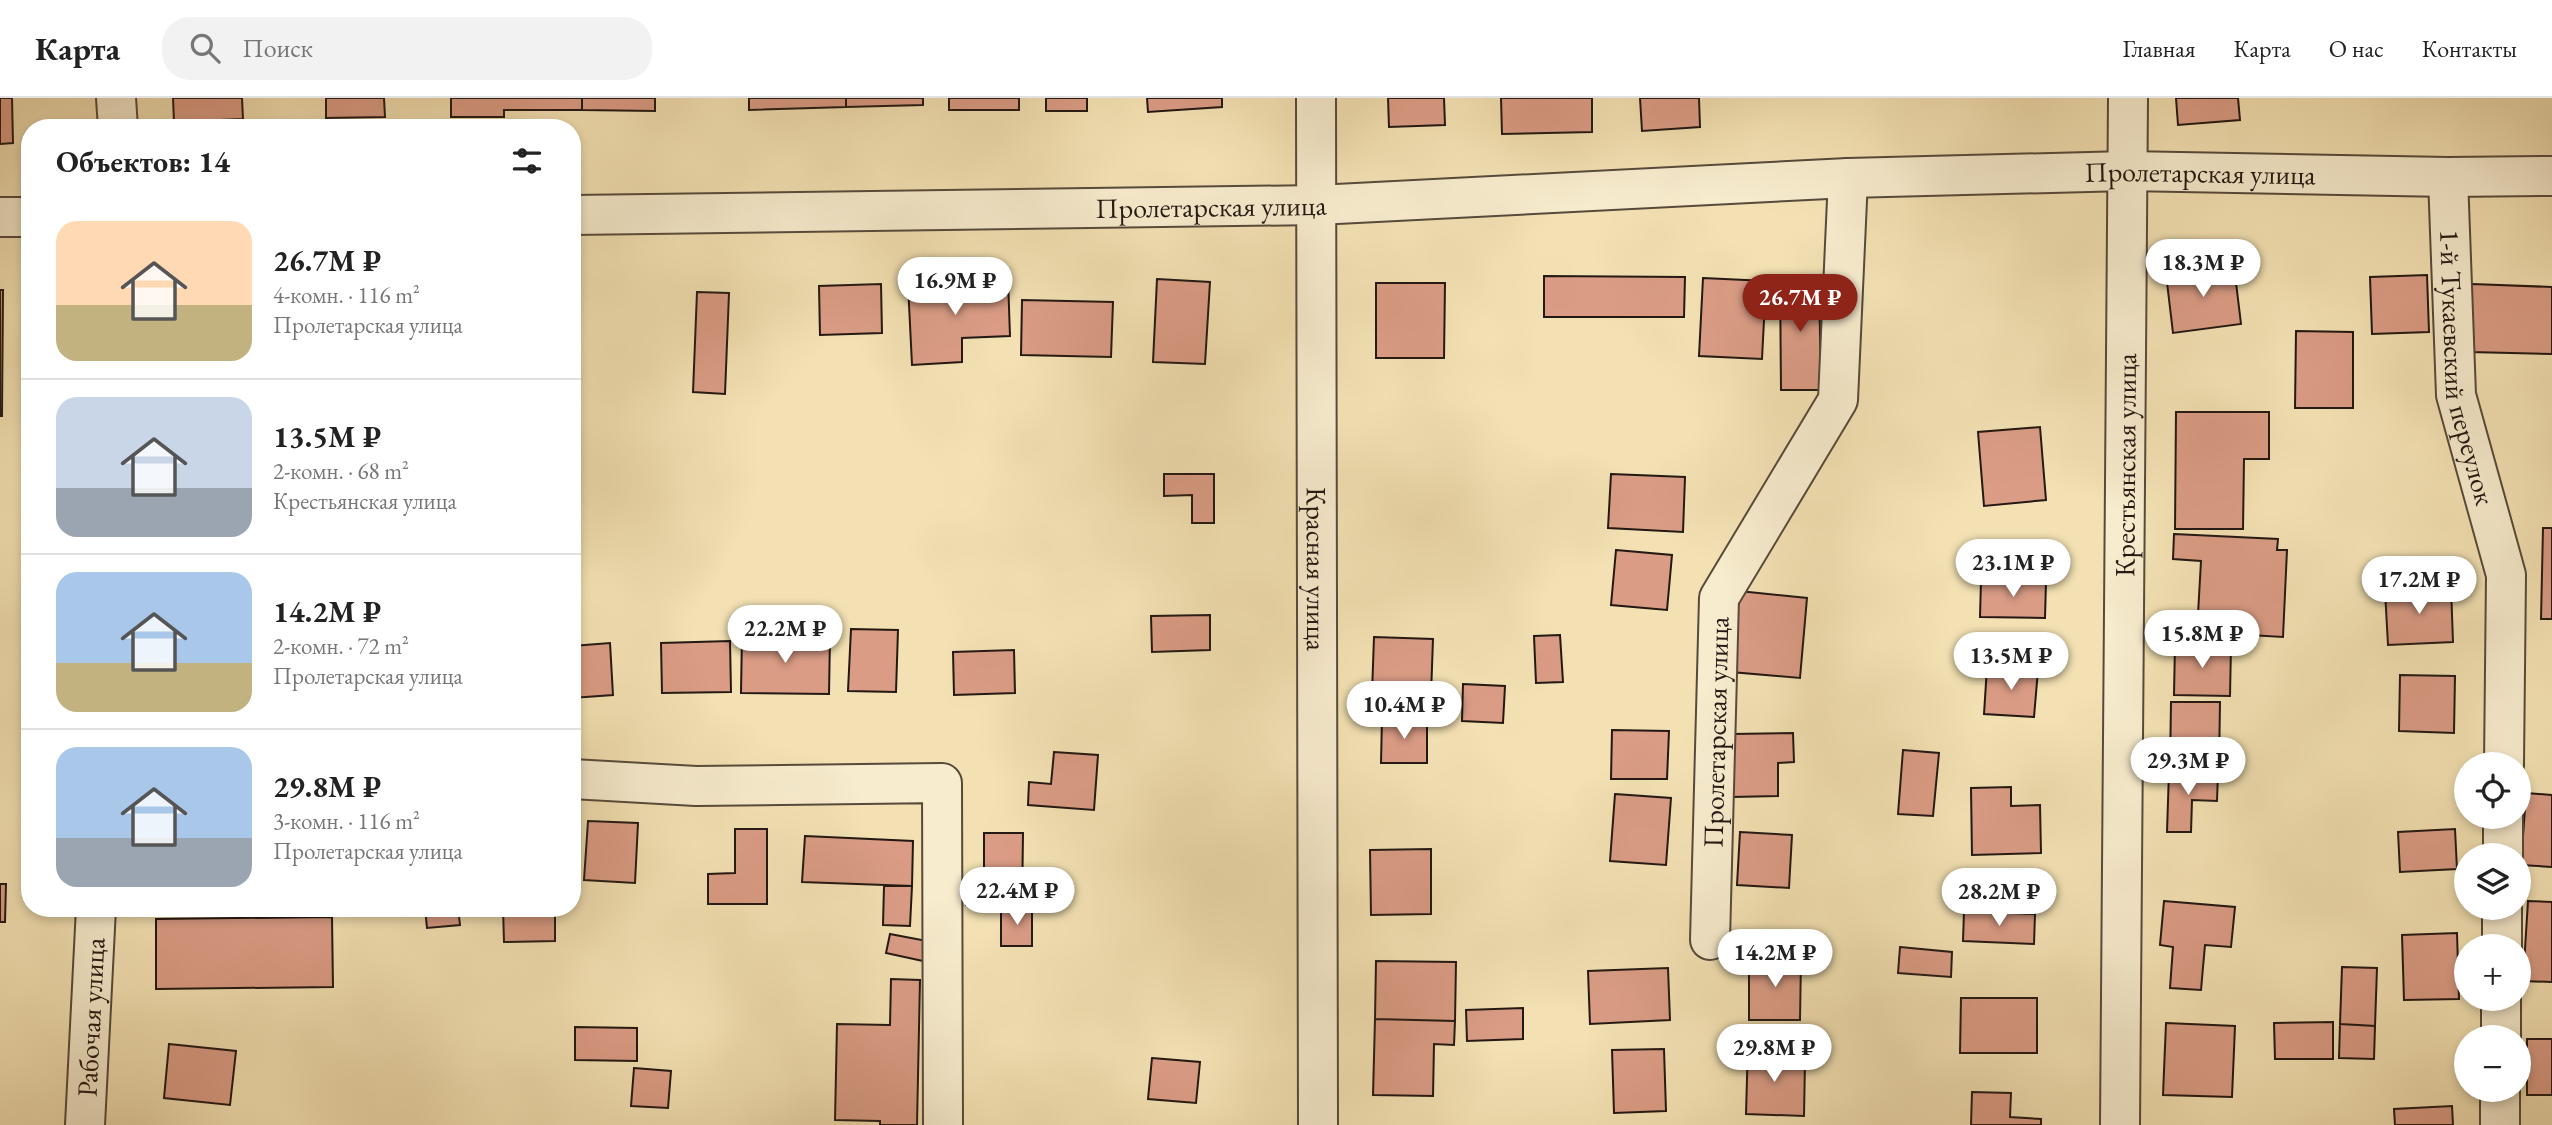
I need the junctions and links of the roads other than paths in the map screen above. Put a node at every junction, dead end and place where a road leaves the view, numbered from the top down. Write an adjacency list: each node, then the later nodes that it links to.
1 (117, 98): 4 (street)
2 (1316, 98): 9 (street, Красная улица)
3 (2128, 98): 5 (street, Крестьянская улица)
4 (117, 119)
5 (2127, 172): 7 (street, Пролетарская улица); 8 (street, Пролетарская улица); 21 (street, Крестьянская улица)
6 (2552, 176): 7 (street, Пролетарская улица)
7 (2448, 177): 13 (street, 1-й Тукаевский переулок)
8 (1848, 178): 9 (street, Пролетарская улица); 16 (street, Пролетарская улица)
9 (1317, 205): 10 (street, Пролетарская улица); 20 (street, Красная улица)
10 (581, 215)
11 (0, 217): 12 (street)
12 (21, 217)
13 (2504, 752)
14 (581, 780): 19 (street)
15 (96, 917): 18 (street, Рабочая улица)
16 (1710, 940)
17 (2500, 1102): 22 (street)
18 (85, 1125)
19 (943, 1125)
20 (1318, 1125)
21 (2120, 1125)
22 (2500, 1125)

